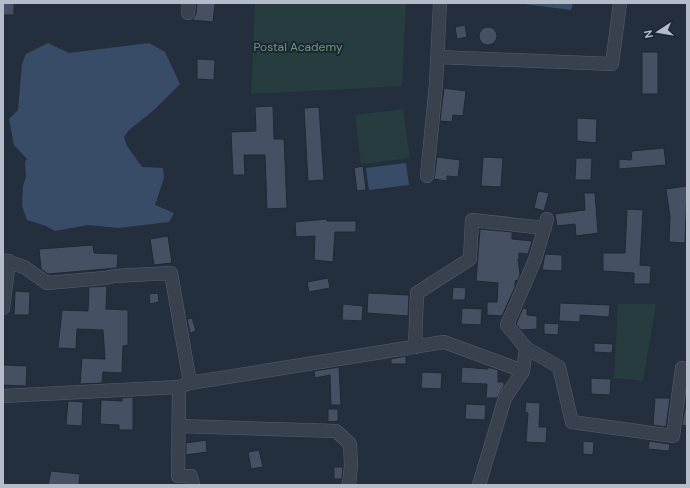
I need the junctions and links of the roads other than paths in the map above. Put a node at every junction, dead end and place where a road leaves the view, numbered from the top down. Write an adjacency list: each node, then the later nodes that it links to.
1 (440, 3): 3 (street)
2 (620, 3): 3 (street)
3 (438, 57): 4 (street)
4 (427, 176)
5 (6, 260): 6 (street); 11 (street)
6 (3, 308)
7 (414, 347): 8 (street); 10 (street); 11 (street)
8 (526, 348): 9 (street); 10 (street)
9 (687, 369)
10 (523, 372): 16 (street)
11 (185, 385): 12 (street); 13 (street)
12 (3, 396)
13 (179, 426): 14 (street); 15 (street)
14 (193, 485)
15 (349, 485)
16 (479, 485)

